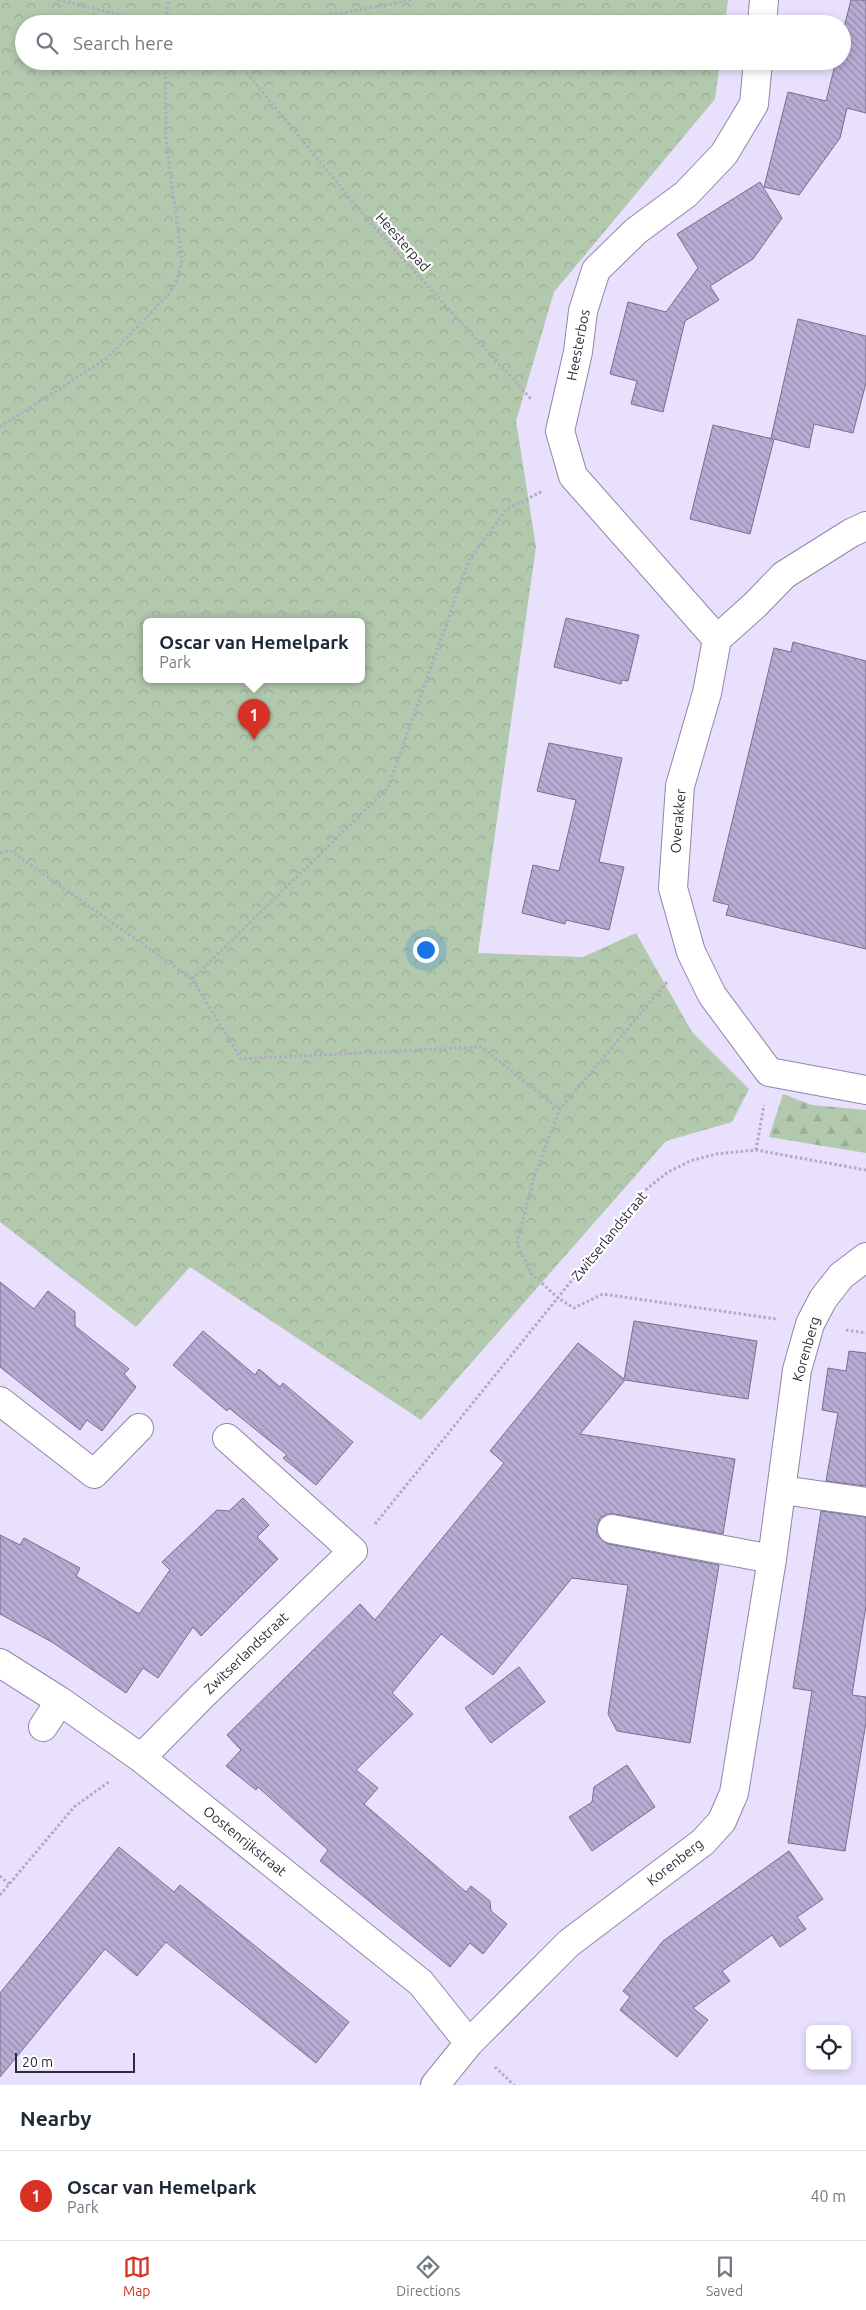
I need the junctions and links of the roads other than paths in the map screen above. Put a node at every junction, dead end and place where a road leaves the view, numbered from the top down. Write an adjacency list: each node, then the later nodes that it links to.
1 (764, 0): 2 (street)
2 (763, 15)
3 (757, 70): 5 (street, Heesterbos)
4 (866, 526): 5 (street)
5 (716, 639): 6 (street, Overakker)
6 (866, 1090)
7 (866, 1257): 11 (street, Korenberg)
8 (0, 1402): 9 (street)
9 (139, 1428)
10 (227, 1438): 18 (street, Zwitserlandstraat)
11 (782, 1490): 12 (street); 14 (street, Korenberg)
12 (866, 1502)
13 (612, 1529): 14 (street)
14 (772, 1560): 19 (street, Korenberg)
15 (0, 1663): 16 (street, Oostenrijkstraat)
16 (60, 1701): 17 (street); 18 (street, Oostenrijkstraat)
17 (43, 1727)
18 (142, 1758): 19 (street, Oostenrijkstraat)
19 (469, 2043): 20 (street, Korenberg)
20 (435, 2085)

